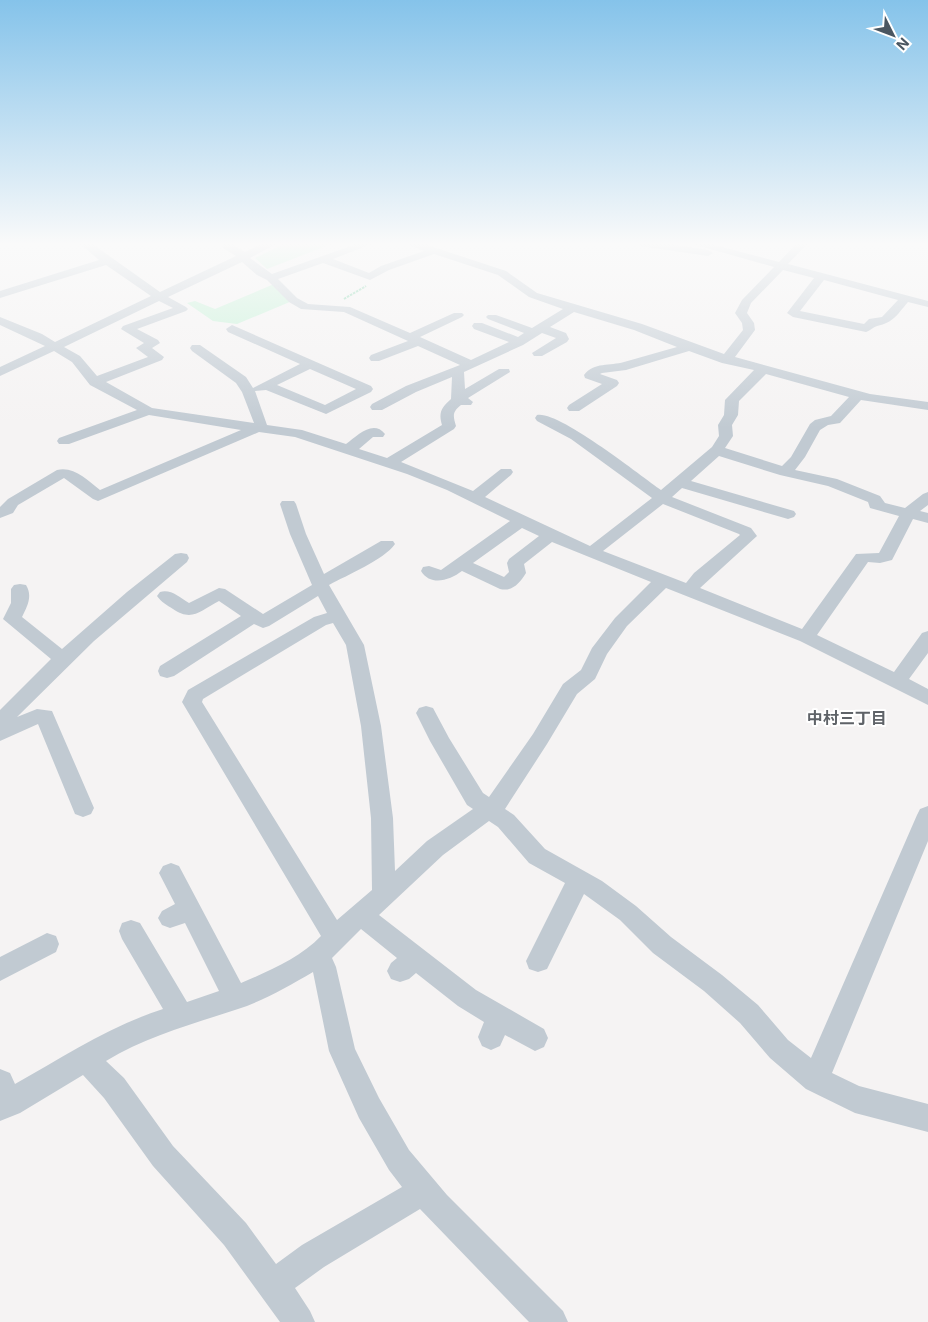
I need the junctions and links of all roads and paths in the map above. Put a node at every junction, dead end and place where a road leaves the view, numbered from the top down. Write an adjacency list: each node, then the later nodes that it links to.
1 (142, 305): 19 (street)
2 (175, 305): 30 (street)
3 (301, 305): 9 (street)
4 (336, 305): 9 (path)
5 (562, 305): 10 (street)
6 (745, 305): 24 (street)
7 (799, 305): 8 (street)
8 (899, 305)
9 (330, 308): 17 (street)
10 (572, 308): 16 (street); 20 (street)
11 (458, 315): 17 (street)
12 (492, 317): 16 (street)
13 (0, 321): 19 (street)
14 (478, 326): 18 (street)
15 (232, 329): 25 (street)
16 (537, 330): 18 (street); 22 (street)
17 (414, 338): 23 (street); 26 (street)
18 (519, 342): 26 (street)
19 (54, 347): 28 (street); 30 (street)
20 (689, 347): 24 (street); 37 (street)
21 (196, 348): 32 (street)
22 (538, 353)
23 (372, 357)
24 (726, 360): 27 (street)
25 (310, 364): 31 (street); 31 (street)
26 (464, 367): 34 (street); 36 (street)
27 (763, 369): 33 (street); 44 (street)
28 (0, 372)
29 (504, 372): 34 (street)
30 (95, 382): 38 (street)
31 (266, 385): 32 (street)
32 (249, 392): 40 (street)
33 (858, 395): 35 (street); 47 (street)
34 (462, 400): 45 (street)
35 (928, 406)
36 (377, 407)
37 (574, 408)
38 (148, 411): 40 (street); 42 (street)
39 (542, 418): 51 (street)
40 (259, 427): 43 (street); 54 (street)
41 (378, 434): 43 (street)
42 (64, 441)
43 (348, 450): 45 (street)
44 (717, 450): 47 (street); 48 (street)
45 (388, 464): 50 (street)
46 (506, 472): 50 (street)
47 (785, 472): 53 (street)
48 (680, 484): 51 (street); 55 (street)
49 (928, 497): 53 (street)
50 (474, 498): 57 (street)
51 (662, 498): 60 (street); 67 (street)
52 (288, 504): 65 (street)
53 (908, 512): 56 (street); 71 (street)
54 (0, 513)
55 (788, 514)
56 (928, 518)
57 (521, 521): 58 (street); 62 (street)
58 (550, 535): 60 (street); 62 (street)
59 (386, 544): 65 (street)
60 (592, 552): 64 (street)
61 (181, 558): 73 (street)
62 (461, 564): 63 (street)
63 (429, 571)
64 (661, 580): 67 (street); 81 (street)
65 (320, 585): 69 (street); 70 (street)
66 (20, 589): 73 (street)
67 (689, 590): 71 (street)
68 (166, 596): 69 (street)
69 (254, 616): 74 (street)
70 (336, 616): 85 (street); 89 (street)
71 (806, 637): 75 (street)
72 (928, 637): 75 (street)
73 (63, 660): 78 (street)
74 (167, 671)
75 (897, 681): 76 (street)
76 (928, 698)
77 (426, 713): 81 (street)
78 (0, 723)
79 (0, 734): 80 (street)
80 (83, 808)
81 (489, 809): 84 (street); 85 (street)
82 (928, 815): 96 (street)
83 (171, 873): 92 (street)
84 (579, 880): 90 (street); 96 (street)
85 (384, 894): 86 (street)
86 (361, 915): 89 (street); 94 (street)
87 (131, 931): 93 (street)
88 (47, 944): 91 (street)
89 (326, 946): 92 (street); 99 (street)
90 (538, 961)
91 (0, 970)
92 (236, 998): 93 (street)
93 (181, 1016): 95 (street)
94 (535, 1038)
95 (88, 1057): 97 (street); 100 (street)
96 (816, 1079): 98 (street)
97 (3, 1098)
98 (928, 1118)
99 (424, 1190): 100 (street); 102 (street)
100 (273, 1285): 101 (street)
101 (300, 1322)
102 (552, 1322)

